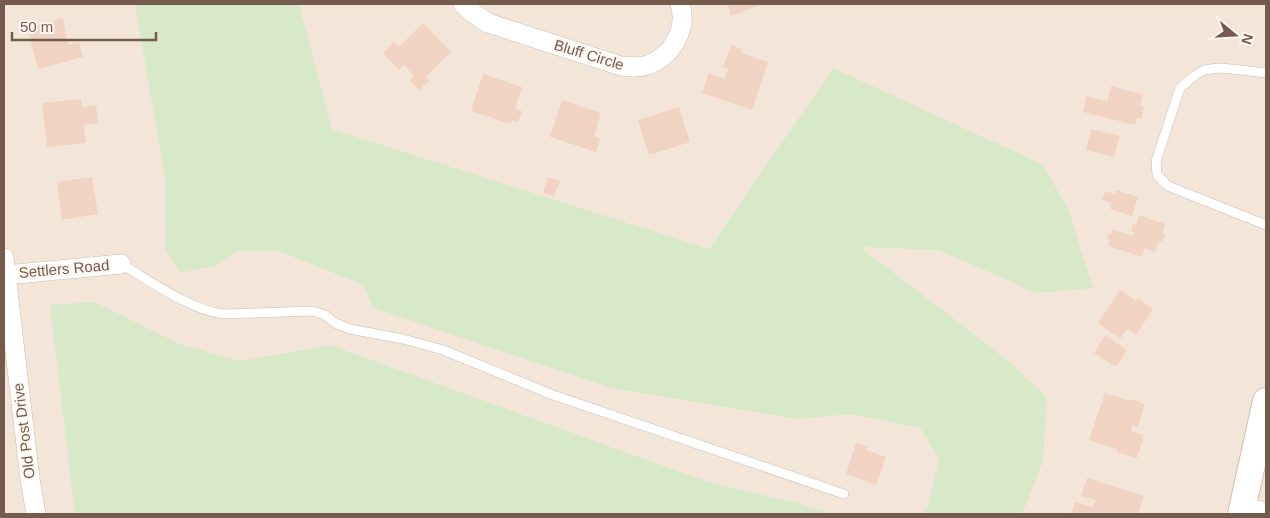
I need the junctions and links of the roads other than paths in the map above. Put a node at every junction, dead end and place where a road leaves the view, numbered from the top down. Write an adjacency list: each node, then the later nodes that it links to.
1 (463, 4): 2 (street, Bluff Circle)
2 (680, 4)
3 (1266, 73): 4 (lane)
4 (1266, 225)
5 (121, 264): 6 (street, Settlers Road); 8 (lane)
6 (5, 266): 10 (street, Old Post Drive)
7 (1266, 401): 9 (street)
8 (844, 494)
9 (1250, 511)
10 (36, 514)

